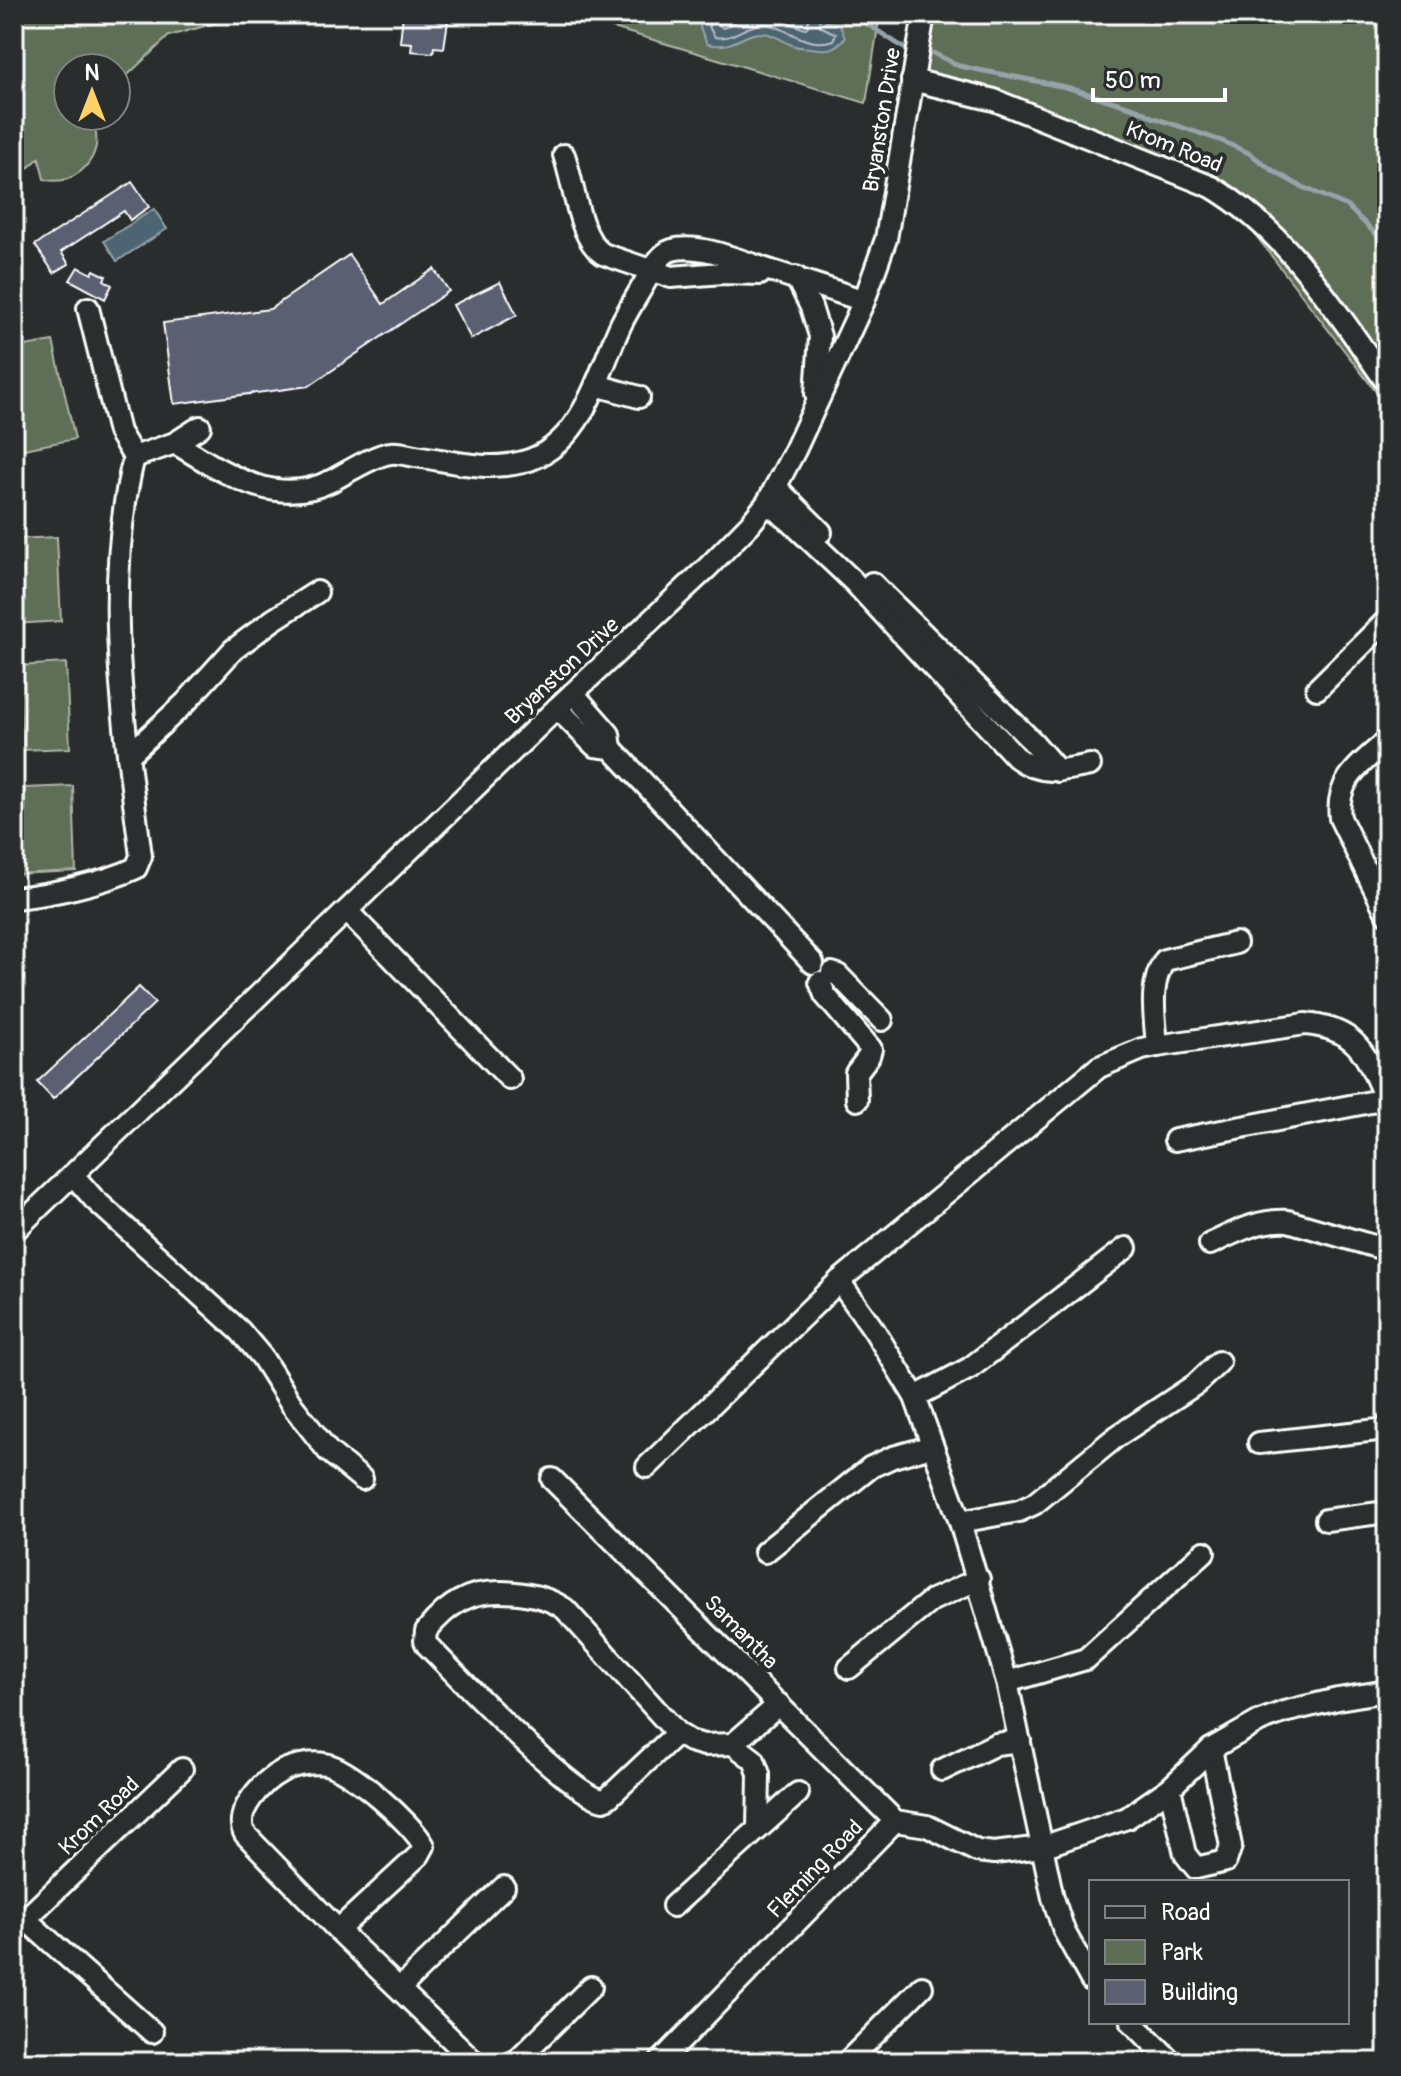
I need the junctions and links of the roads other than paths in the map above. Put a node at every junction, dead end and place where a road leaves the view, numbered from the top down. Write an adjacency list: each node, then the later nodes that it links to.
1 (924, 14): 2 (street, Bryanston Drive)
2 (912, 80): 6 (street, Bryanston Drive); 8 (street, Krom Road)
3 (564, 155): 4 (street)
4 (651, 271): 5 (street); 5 (street); 9 (street)
5 (786, 275): 6 (street); 11 (street)
6 (864, 301): 11 (street, Bryanston Drive)
7 (88, 308): 14 (street)
8 (1387, 383)
9 (596, 385): 10 (street); 13 (street)
10 (639, 397)
11 (816, 406): 15 (street, Bryanston Drive)
12 (200, 427): 13 (street)
13 (175, 443): 14 (street)
14 (134, 457): 23 (street)
15 (771, 495): 19 (street, Bryanston Drive); 24 (street)
16 (317, 592): 23 (street)
17 (1387, 620): 18 (street)
18 (1317, 689)
19 (573, 693): 20 (street, Bryanston Drive); 22 (street)
20 (557, 708): 22 (street); 26 (street, Bryanston Drive)
21 (1387, 741): 27 (street)
22 (611, 748): 29 (street)
23 (128, 756): 25 (street)
24 (1090, 765)
25 (14, 898)
26 (347, 911): 32 (street); 36 (street, Bryanston Drive)
27 (1387, 914)
28 (1236, 943): 31 (street)
29 (821, 972): 30 (street); 33 (street)
30 (882, 1020)
31 (1157, 1046): 34 (street); 41 (street)
32 (510, 1079)
33 (857, 1100)
34 (1386, 1100): 35 (street)
35 (1175, 1140)
36 (73, 1175): 37 (street, Bryanston Drive); 48 (street)
37 (14, 1231)
38 (1210, 1244): 40 (street)
39 (1126, 1248): 43 (street)
40 (1387, 1250)
41 (839, 1281): 43 (street); 47 (street)
42 (1219, 1362): 52 (street)
43 (915, 1397): 46 (street)
44 (1387, 1429): 45 (street)
45 (1259, 1443)
46 (932, 1446): 52 (street); 53 (street)
47 (647, 1467)
48 (362, 1479)
49 (552, 1479): 59 (street, Samantha)
50 (1387, 1512): 51 (street)
51 (1326, 1520)
52 (960, 1522): 55 (street)
53 (765, 1552)
54 (1204, 1552): 57 (street)
55 (979, 1579): 56 (street); 57 (street)
56 (849, 1668)
57 (1007, 1682): 61 (street)
58 (1387, 1691): 63 (street, Fleming Road)
59 (779, 1704): 62 (street); 68 (street, Samantha)
60 (677, 1733): 60 (street); 62 (street)
61 (1020, 1741): 65 (street); 70 (street)
62 (733, 1744): 69 (street)
63 (1211, 1749): 66 (street, Fleming Road); 66 (street)
64 (182, 1769): 73 (street, Krom Road)
65 (942, 1770)
66 (1170, 1788): 70 (street, Fleming Road)
67 (798, 1793): 69 (street)
68 (895, 1821): 70 (street, Fleming Road); 83 (street, Fleming Road)
69 (758, 1829): 72 (street)
70 (1042, 1847): 75 (street)
71 (504, 1887): 78 (street)
72 (673, 1906)
73 (20, 1925): 80 (street)
74 (338, 1930): 74 (street); 78 (street)
75 (1089, 1976)
76 (591, 1987): 82 (street)
77 (922, 1987): 84 (street)
78 (400, 1988): 81 (street)
79 (1134, 2024): 85 (street)
80 (152, 2032)
81 (475, 2062)
82 (515, 2062)
83 (660, 2062)
84 (847, 2062)
85 (1172, 2062)

